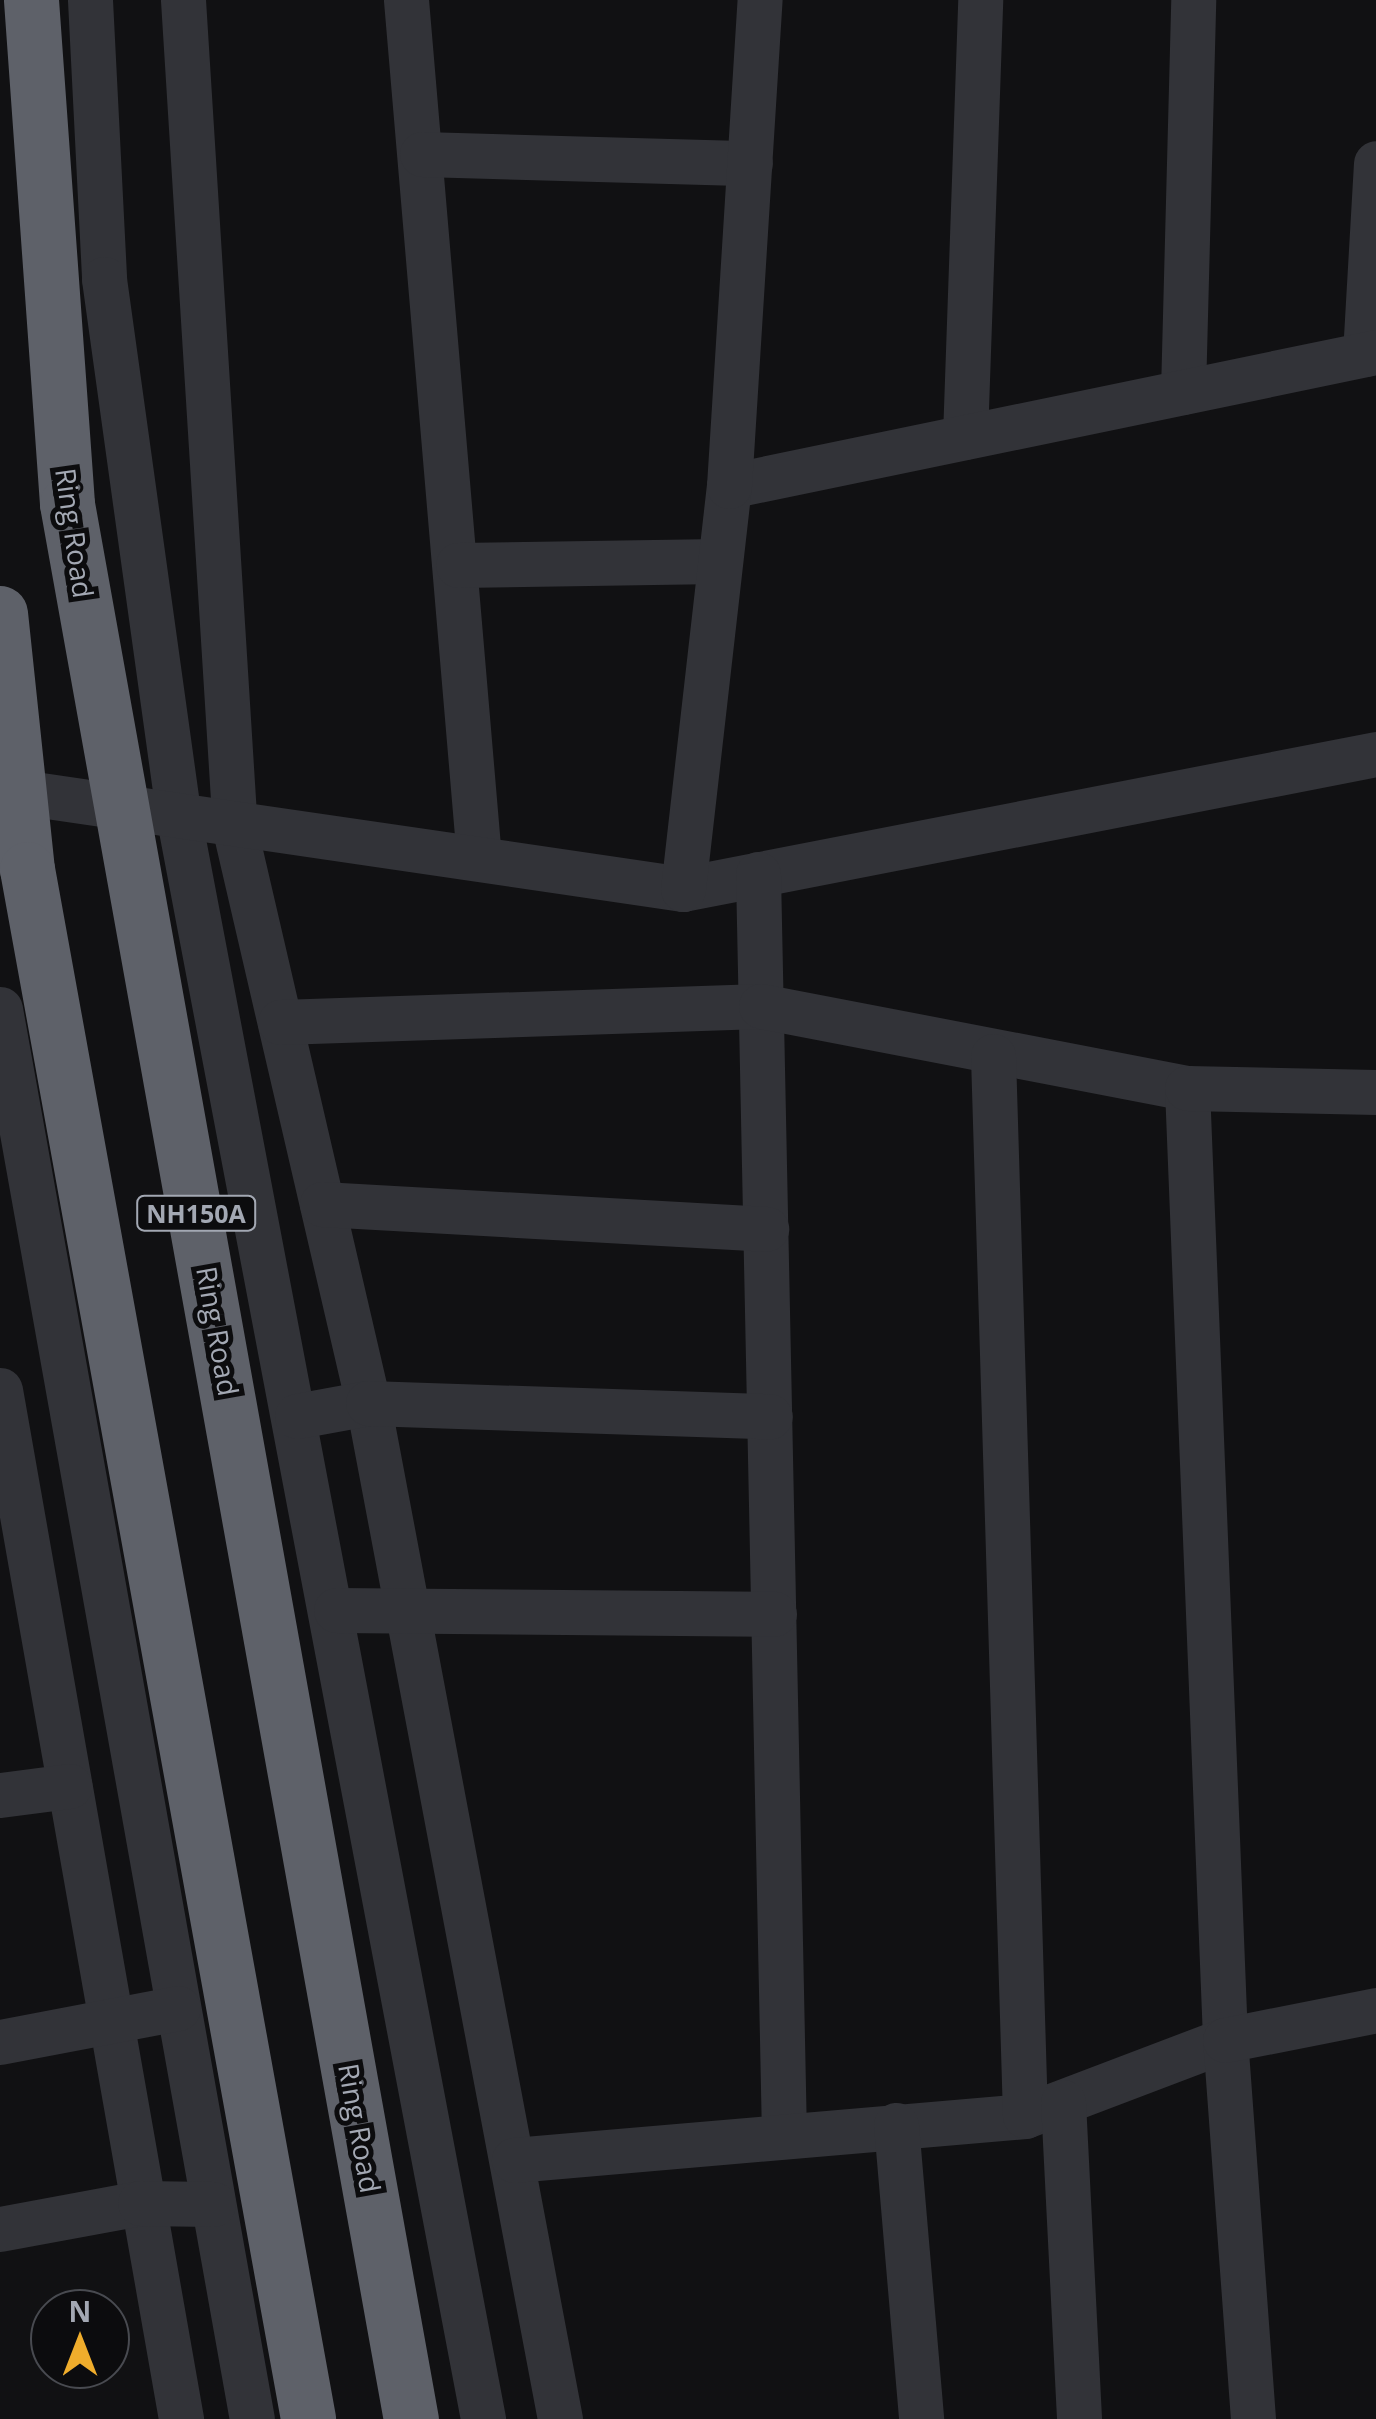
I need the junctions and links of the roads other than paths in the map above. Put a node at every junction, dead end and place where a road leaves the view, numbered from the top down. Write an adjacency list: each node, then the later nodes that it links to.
1 (31, 0): 20 (highway, Ring Road / NH150A)
2 (90, 0): 21 (street)
3 (183, 0): 22 (street)
4 (406, 0): 8 (street)
5 (760, 0): 9 (street)
6 (980, 0): 13 (street)
7 (1192, 0): 12 (street)
8 (422, 154): 9 (street); 16 (street)
9 (750, 163): 14 (street)
10 (1376, 164): 11 (street)
11 (1370, 353): 12 (street)
12 (1183, 392): 13 (street)
13 (965, 437): 14 (street)
14 (729, 486): 15 (street)
15 (719, 561): 16 (street); 25 (street)
16 (458, 565): 23 (street)
17 (0, 613): 19 (highway)
18 (1376, 754): 24 (street)
19 (9, 792): 20 (street); 57 (highway)
20 (123, 812): 21 (street); 58 (highway, Ring Road / NH150A)
21 (180, 819): 22 (street); 36 (street)
22 (236, 830): 23 (street); 28 (street)
23 (479, 858): 25 (street)
24 (758, 874): 25 (street); 26 (street)
25 (683, 889)
26 (762, 1006): 28 (street); 29 (street); 33 (street)
27 (0, 1009): 43 (street)
28 (280, 1022): 32 (street)
29 (993, 1056): 30 (street); 48 (street)
30 (1186, 1088): 31 (street); 46 (street)
31 (1376, 1092)
32 (322, 1204): 33 (street); 35 (street)
33 (766, 1229): 37 (street)
34 (0, 1390): 41 (street)
35 (368, 1403): 36 (street); 37 (street); 39 (street)
36 (297, 1416): 38 (street)
37 (770, 1416): 40 (street)
38 (336, 1610): 39 (street); 59 (street)
39 (408, 1614): 40 (street); 51 (street)
40 (774, 1614): 50 (street)
41 (69, 1786): 42 (street); 45 (street)
42 (0, 1795)
43 (178, 2008): 45 (street); 53 (street)
44 (1376, 2010): 46 (street)
45 (105, 2023): 47 (street); 52 (street)
46 (1225, 2040): 48 (street); 63 (street)
47 (0, 2042)
48 (1044, 2109): 49 (street); 62 (street)
49 (896, 2126): 50 (street); 61 (street)
50 (784, 2134): 51 (street)
51 (514, 2160): 60 (street)
52 (140, 2203): 53 (street); 54 (street); 55 (street)
53 (213, 2204): 56 (street)
54 (0, 2228)
55 (181, 2419)
56 (252, 2419)
57 (308, 2419)
58 (411, 2419)
59 (484, 2419)
60 (560, 2419)
61 (921, 2419)
62 (1079, 2419)
63 (1252, 2419)

